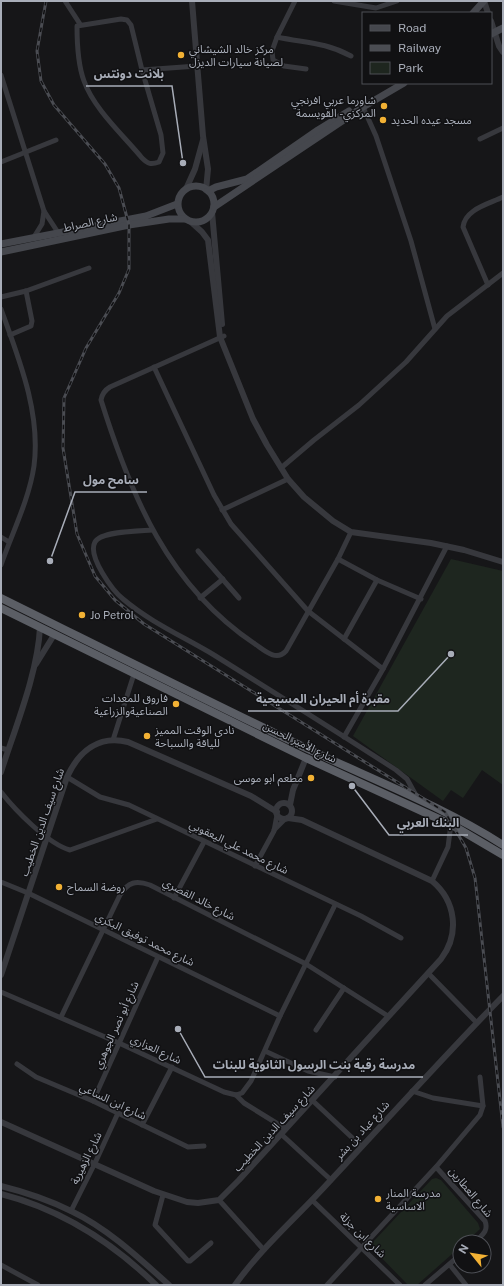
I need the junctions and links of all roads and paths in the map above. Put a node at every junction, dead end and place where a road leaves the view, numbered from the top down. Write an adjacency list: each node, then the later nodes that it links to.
1 (65, 1): 9 (street)
2 (192, 1): 15 (street)
3 (295, 1): 12 (street)
4 (334, 1): 5 (street)
5 (397, 1)
6 (484, 1): 7 (main road); 8 (street)
7 (474, 12)
8 (488, 12)
9 (80, 24): 17 (street); 17 (street)
10 (503, 28): 11 (main road)
11 (493, 34): 13 (street)
12 (277, 37): 14 (street); 16 (street)
13 (503, 52)
14 (351, 56)
15 (198, 66): 17 (street); 23 (street)
16 (306, 69)
17 (142, 70)
18 (1, 75): 26 (street)
19 (393, 84): 29 (main road)
20 (402, 84): 21 (main road)
21 (363, 107): 32 (main road); 44 (street)
22 (503, 128): 24 (street)
23 (203, 136): 28 (street); 29 (street)
24 (480, 139)
25 (56, 140): 26 (street)
26 (25, 152): 27 (street); 33 (street)
27 (1, 162)
28 (186, 189): 29 (main road); 31 (main road)
29 (207, 190): 32 (main road)
30 (503, 197): 40 (street)
31 (178, 204): 34 (main road); 35 (main road, شارع الصراط)
32 (213, 209): 34 (main road); 46 (street)
33 (44, 210): 35 (street); 36 (street)
34 (188, 220): 37 (main road, شارع الصراط); 46 (street)
35 (59, 234): 36 (main road, شارع الصراط)
36 (32, 239): 37 (main road, شارع الصراط)
37 (2, 250)
38 (89, 268): 41 (street)
39 (503, 273): 40 (street)
40 (488, 285): 44 (street)
41 (26, 291): 42 (street); 45 (street)
42 (1, 297)
43 (1, 309): 45 (street)
44 (434, 329): 48 (street)
45 (10, 335): 54 (street)
46 (222, 337): 47 (street); 48 (street)
47 (154, 367): 50 (street); 51 (street)
48 (281, 468): 49 (street)
49 (288, 479): 50 (street); 52 (street)
50 (222, 510): 67 (street)
51 (152, 530): 63 (street); 74 (street)
52 (351, 532): 55 (street); 57 (street)
53 (1, 537): 54 (street)
54 (9, 542): 59 (street)
55 (447, 546): 58 (street); 65 (street)
56 (198, 550): 60 (street)
57 (338, 559): 61 (street); 67 (street)
58 (503, 562)
59 (1, 565)
60 (223, 579): 63 (street); 64 (street)
61 (377, 580): 65 (street); 70 (street)
62 (2, 596): 83 (highway, شارع الأمير الحسن)
63 (200, 598): 67 (street)
64 (239, 598)
65 (421, 599): 71 (street)
66 (1, 608): 68 (highway, شارع الأمير الحسن)
67 (308, 611): 70 (street)
68 (40, 627): 69 (highway, شارع الأمير الحسن); 72 (street)
69 (54, 634): 72 (street); 73 (highway, شارع الأمير الحسن)
70 (344, 639): 71 (street)
71 (383, 668): 74 (street)
72 (32, 673): 77 (street)
73 (134, 674): 75 (street); 78 (highway, شارع الأمير الحسن)
74 (344, 737): 83 (street)
75 (113, 740): 80 (street, شارع سيف الدين الخطيب); 84 (street, شارع سيف الدين الخطيب)
76 (1, 748): 77 (street)
77 (8, 750): 79 (street)
78 (306, 758): 81 (street); 92 (highway, شارع الأمير الحسن)
79 (1, 772)
80 (67, 777): 90 (street, شارع محمد علي اليعقوبي); 94 (street, شارع سيف الدين الخطيب)
81 (293, 790): 85 (street); 86 (street)
82 (1, 792): 94 (street)
83 (418, 800): 88 (highway, شارع الأمير الحسن)
84 (265, 803): 85 (street, شارع سيف الدين الخطيب); 87 (street, شارع سيف الدين الخطيب)
85 (282, 804): 86 (street, شارع سيف الدين الخطيب); 87 (street)
86 (291, 808): 89 (street); 91 (street, شارع سيف الدين الخطيب)
87 (277, 813): 89 (street, شارع سيف الدين الخطيب); 93 (street)
88 (451, 815): 92 (street); 96 (highway, شارع الأمير الحسن)
89 (286, 818): 91 (street, شارع سيف الدين الخطيب); 93 (street)
90 (157, 819): 94 (street); 95 (street, شارع محمد علي اليعقوبي)
91 (302, 820): 99 (street, شارع سيف الدين الخطيب)
92 (452, 825): 97 (highway, شارع الأمير الحسن); 99 (street)
93 (274, 831): 98 (street)
94 (48, 836): 101 (street, شارع سيف الدين الخطيب)
95 (204, 842): 98 (street, شارع محمد علي اليعقوبي); 102 (street)
96 (502, 843)
97 (503, 855)
98 (255, 866): 103 (street, شارع محمد علي اليعقوبي)
99 (432, 881): 108 (street, شارع سيف الدين الخطيب)
100 (1, 882): 101 (street, شارع محمد توفيق البكري)
101 (28, 893): 104 (street, شارع محمد توفيق البكري); 109 (street, شارع سيف الدين الخطيب)
102 (174, 898): 104 (street, شارع خالد القصري); 107 (street, شارع خالد القصري)
103 (335, 905): 105 (street, شارع محمد علي اليعقوبي); 107 (street)
104 (102, 929): 106 (street, شارع محمد توفيق البكري); 115 (street, شارع خالد القصري)
105 (401, 938)
106 (158, 957): 113 (street, شارع محمد توفيق البكري); 118 (street, شارع أبو نصر الجوهري)
107 (306, 964): 110 (street, شارع خالد القصري); 113 (street)
108 (428, 973): 114 (street, شارع سيف الدين الخطيب); 116 (street)
109 (1, 975)
110 (344, 988): 114 (street, شارع خالد القصري); 117 (street)
111 (1, 992): 115 (street, شارع العزاري)
112 (503, 996): 116 (street, شارع عباد بن بشر)
113 (280, 1016): 119 (street)
114 (388, 1016): 123 (street, شارع سيف الدين الخطيب)
115 (61, 1017): 118 (street, شارع العزاري)
116 (477, 1023): 124 (street, شارع عباد بن بشر)
117 (316, 1030)
118 (119, 1043): 121 (street, شارع العزاري); 126 (street, شارع أبو نصر الجوهري)
119 (265, 1051): 123 (street); 125 (street)
120 (17, 1064): 126 (street, شارع ابن الساعي)
121 (172, 1067): 125 (street, شارع العزاري); 131 (street)
122 (480, 1076): 128 (street)
123 (335, 1077): 127 (street, شارع سيف الدين الخطيب)
124 (412, 1091): 128 (street); 134 (street, شارع عباد بن بشر)
125 (236, 1096): 132 (street, شارع العزاري)
126 (93, 1101): 129 (street, شارع ابن الساعي)
127 (313, 1101): 132 (street, شارع سيف الدين الخطيب); 134 (street)
128 (483, 1106): 136 (street)
129 (118, 1113): 131 (street, شارع ابن الساعي); 135 (street, شارع الزهيرية)
130 (1, 1122): 135 (street)
131 (142, 1125): 133 (street, شارع ابن الساعي)
132 (284, 1132): 137 (street, شارع العزاري); 141 (street, شارع سيف الدين الخطيب)
133 (204, 1146)
134 (361, 1146): 137 (street, شارع عباد بن بشر)
135 (95, 1164): 140 (street); 143 (street, شارع الزهيرية)
136 (436, 1167): 144 (street, شارع العطارين); 146 (street)
137 (331, 1180): 142 (street, شارع عباد بن بشر)
138 (1, 1186): 143 (street)
139 (1, 1194): 152 (street)
140 (163, 1195): 141 (street); 145 (street)
141 (219, 1200): 147 (street)
142 (312, 1200): 146 (street, شارع ابن جزلة); 147 (street, شارع عباد بن بشر)
143 (71, 1211): 153 (street)
144 (484, 1234)
145 (211, 1243)
146 (361, 1246): 154 (street); 155 (street, شارع ابن جزلة)
147 (264, 1250): 150 (street, شارع عباد بن بشر)
148 (1, 1265): 151 (street)
149 (450, 1265): 156 (street); 157 (street)
150 (236, 1283)
151 (38, 1285)
152 (156, 1285)
153 (169, 1285)
154 (328, 1285)
155 (400, 1285)
156 (425, 1285)
157 (466, 1285)

